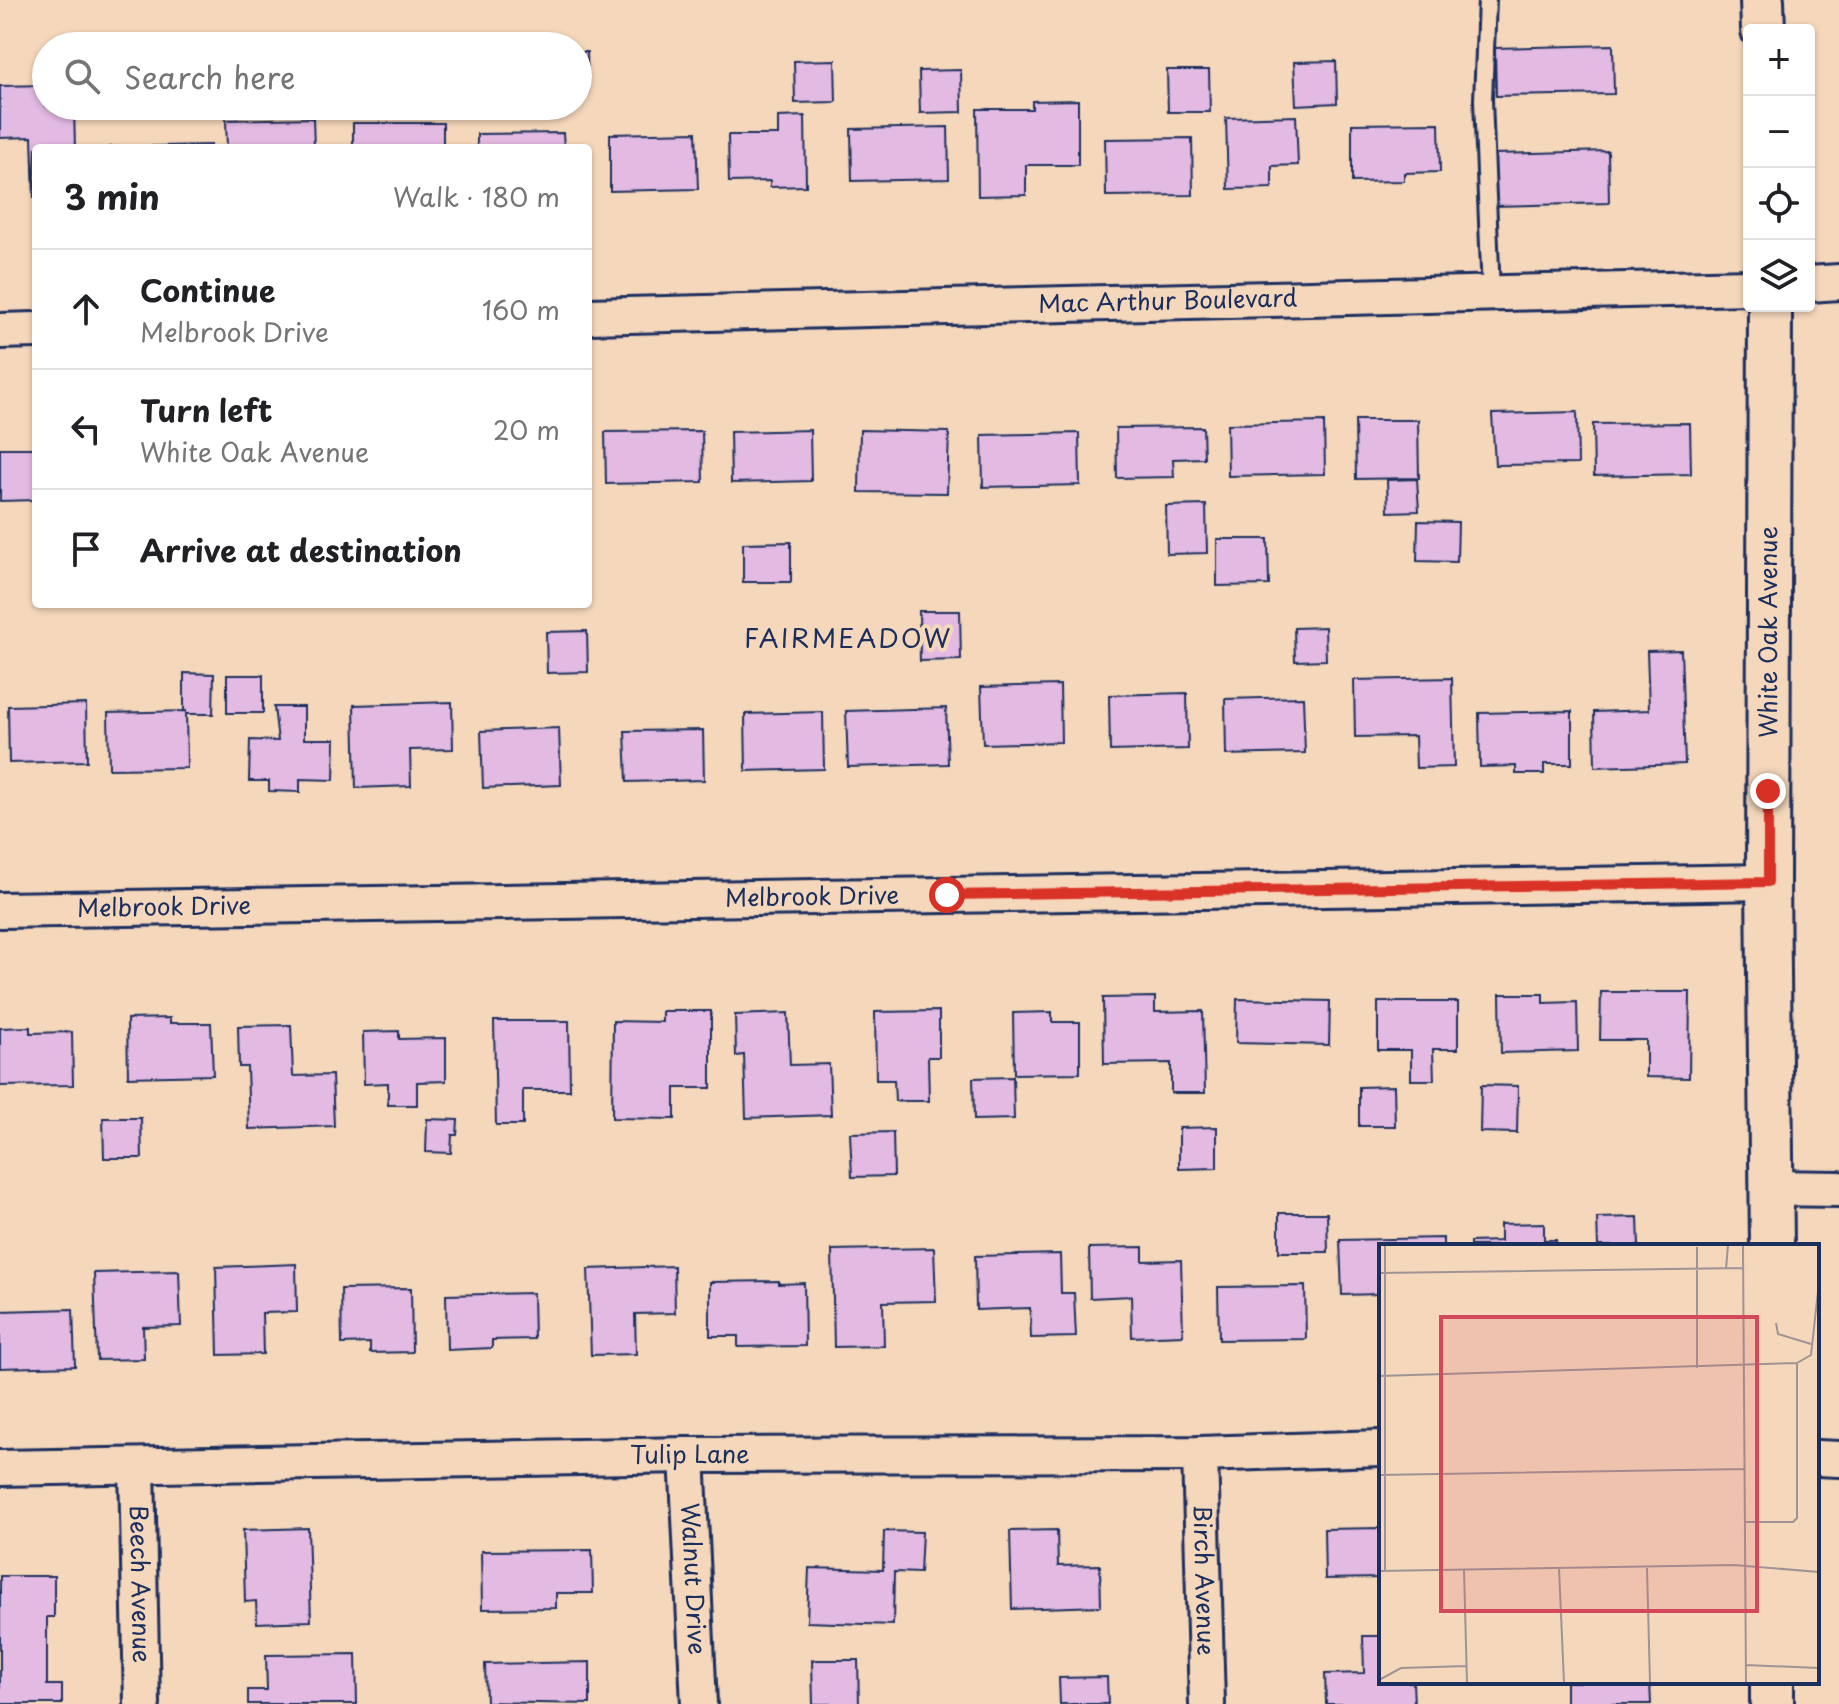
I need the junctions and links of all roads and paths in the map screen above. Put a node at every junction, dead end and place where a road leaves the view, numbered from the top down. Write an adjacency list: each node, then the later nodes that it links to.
1 (1487, 0): 7 (lane)
2 (1762, 0): 3 (street)
3 (1763, 24)
4 (1839, 282): 5 (street)
5 (1815, 284)
6 (1743, 287): 7 (street, Mac Arthur Boulevard)
7 (1491, 294): 9 (street, Mac Arthur Boulevard)
8 (1770, 312): 12 (street, White Oak Avenue)
9 (592, 316)
10 (32, 330): 11 (street)
11 (0, 331)
12 (1768, 882): 13 (street, Melbrook Drive); 14 (street, White Oak Avenue)
13 (0, 910)
14 (1772, 1188): 15 (street); 16 (street, White Oak Avenue)
15 (1839, 1189)
16 (1772, 1244)
17 (1379, 1448): 18 (street, Tulip Lane)
18 (1200, 1454): 19 (street, Tulip Lane); 26 (street, Birch Avenue)
19 (687, 1455): 22 (street, Tulip Lane); 25 (street, Walnut Drive)
20 (1819, 1458): 21 (street)
21 (1839, 1459)
22 (137, 1466): 23 (street, Tulip Lane); 24 (street, Beech Avenue)
23 (0, 1468)
24 (142, 1704)
25 (699, 1704)
26 (1207, 1704)

